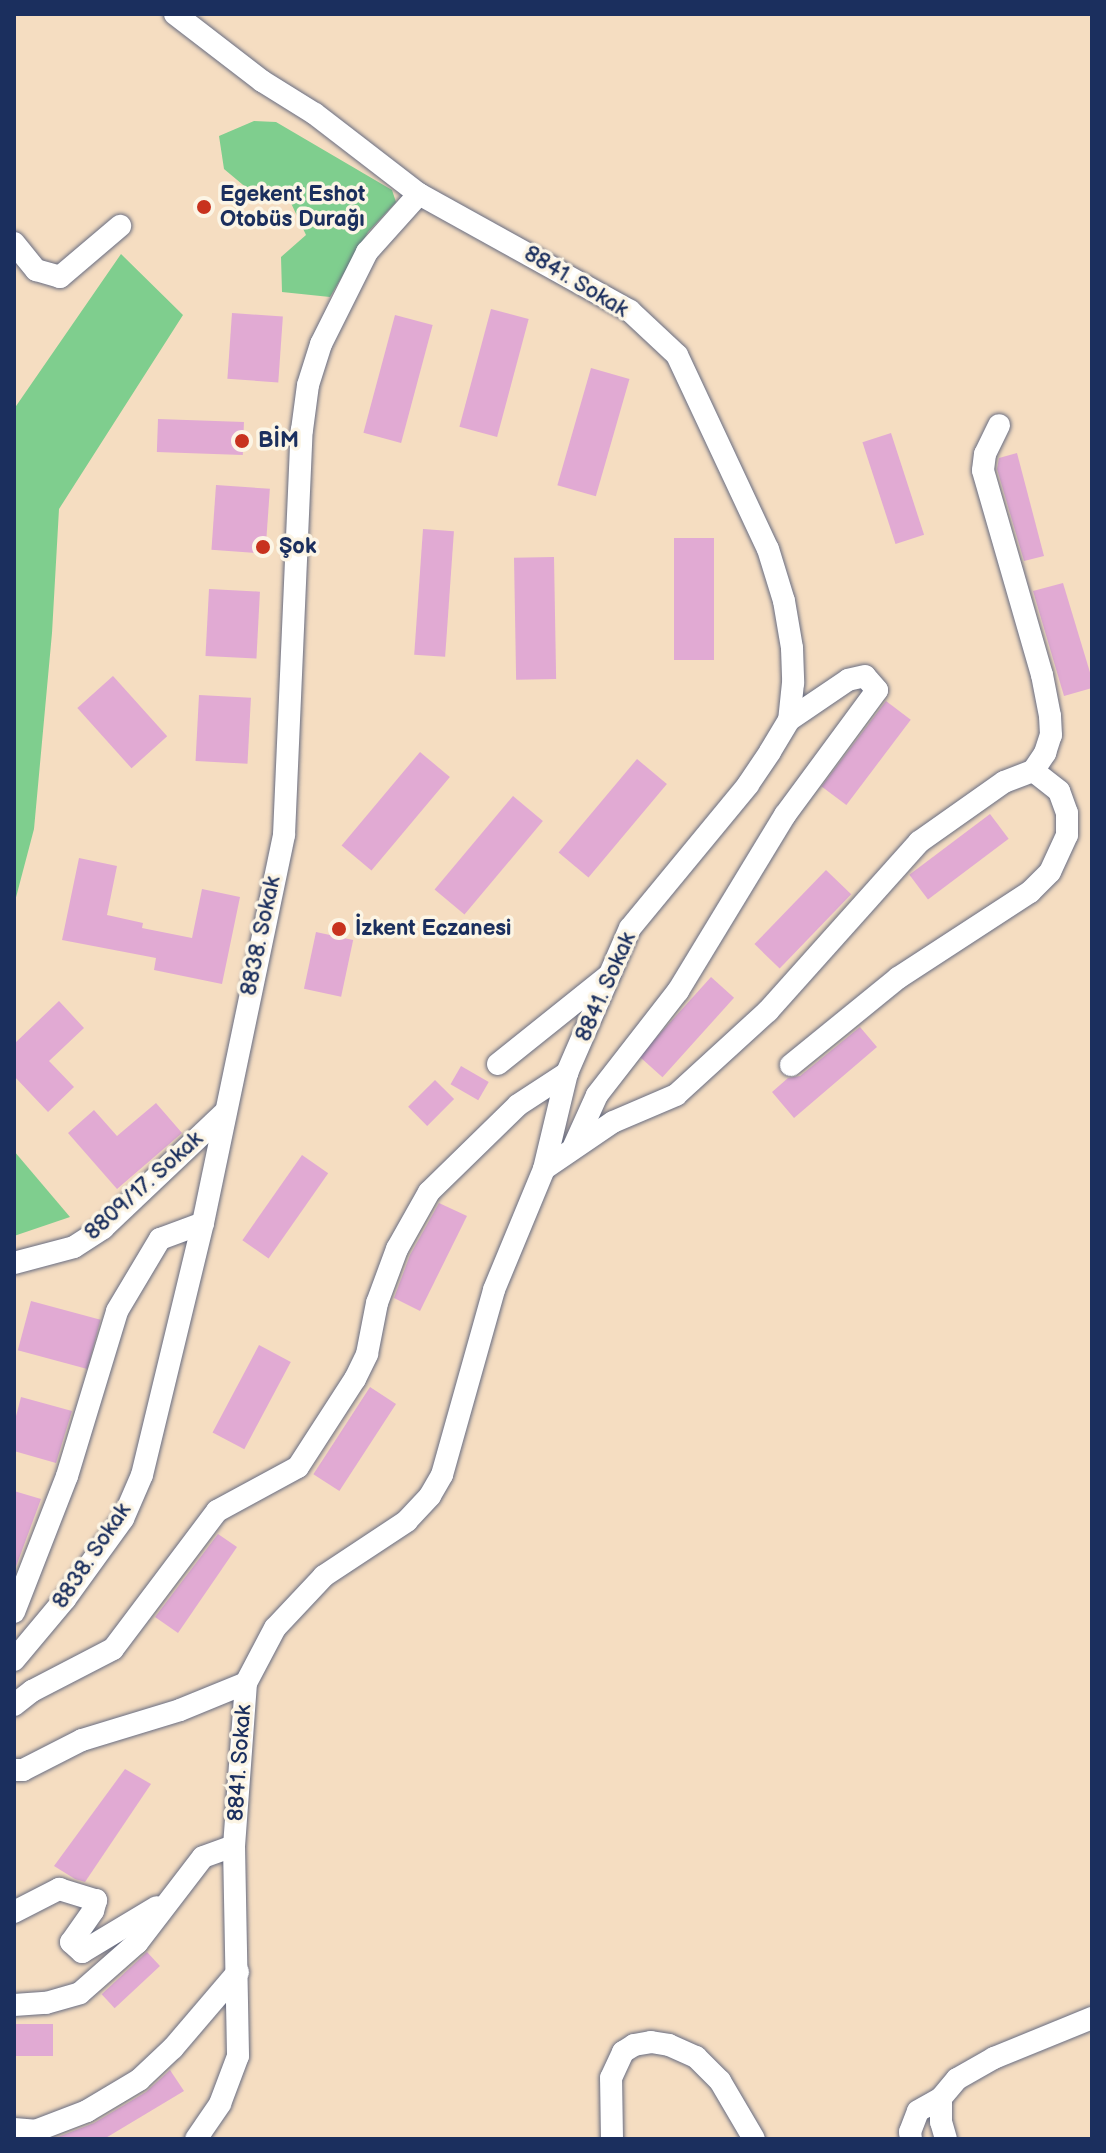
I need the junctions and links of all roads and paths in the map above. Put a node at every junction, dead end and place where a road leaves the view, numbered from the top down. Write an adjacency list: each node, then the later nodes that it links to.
1 (175, 14): 2 (street, 8841. Sokak)
2 (419, 194): 6 (street, 8841. Sokak); 12 (street, 8838. Sokak)
3 (120, 226): 4 (street)
4 (14, 243)
5 (999, 425): 7 (street)
6 (789, 720): 8 (street, 8841. Sokak); 13 (street)
7 (1033, 771): 10 (street); 13 (street)
8 (611, 973): 9 (street); 11 (street, 8841. Sokak)
9 (498, 1064)
10 (791, 1065)
11 (567, 1073): 14 (street, 8841. Sokak); 20 (street)
12 (223, 1114): 15 (street, 8838. Sokak); 16 (street, 8809/17. Sokak)
13 (574, 1148): 14 (street)
14 (544, 1169): 19 (street, 8841. Sokak)
15 (203, 1223): 17 (street); 18 (street, 8838. Sokak)
16 (14, 1263)
17 (14, 1612)
18 (14, 1660)
19 (246, 1683): 21 (street); 22 (street, 8841. Sokak)
20 (14, 1705)
21 (14, 1770)
22 (234, 1846): 23 (street); 25 (street, 8841. Sokak)
23 (171, 1898): 24 (street); 26 (street)
24 (14, 1912)
25 (238, 1972): 29 (street); 31 (street, 8841. Sokak)
26 (14, 2005)
27 (1092, 2018): 28 (street)
28 (941, 2098): 33 (street); 34 (street)
29 (14, 2129)
30 (749, 2135): 32 (street)
31 (196, 2139)
32 (613, 2139)
33 (911, 2139)
34 (946, 2139)

